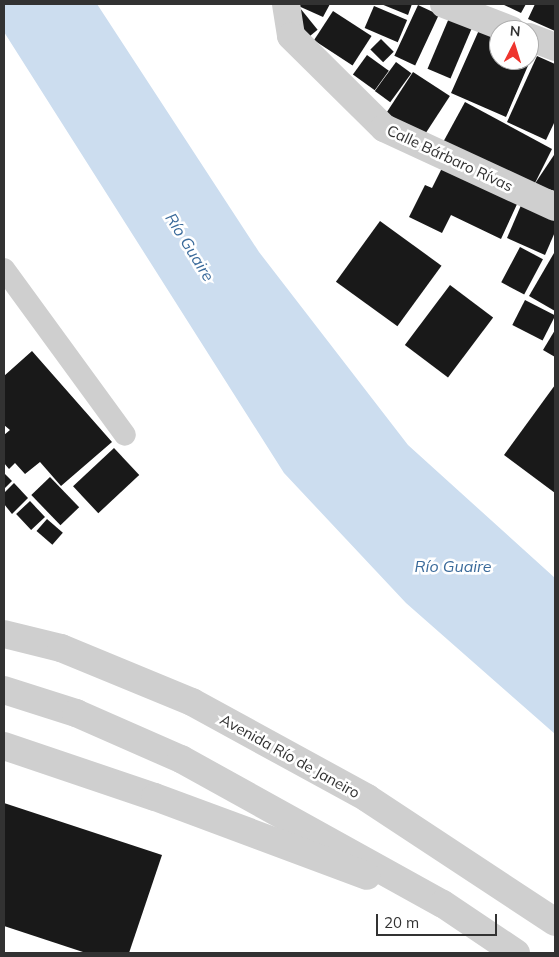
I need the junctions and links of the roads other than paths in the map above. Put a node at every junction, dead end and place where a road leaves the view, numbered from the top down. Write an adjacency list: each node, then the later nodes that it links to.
1 (286, 4): 6 (street, Calle Bárbaro Rívas)
2 (444, 4): 3 (street)
3 (489, 21)
4 (539, 41): 5 (street)
5 (555, 47)
6 (555, 207)
7 (4, 270): 8 (lane)
8 (125, 435)
9 (4, 634): 13 (street, Avenida Río de Janeiro)
10 (4, 690): 12 (street)
11 (4, 746): 12 (street)
12 (443, 904): 14 (street)
13 (555, 922)
14 (516, 953)

